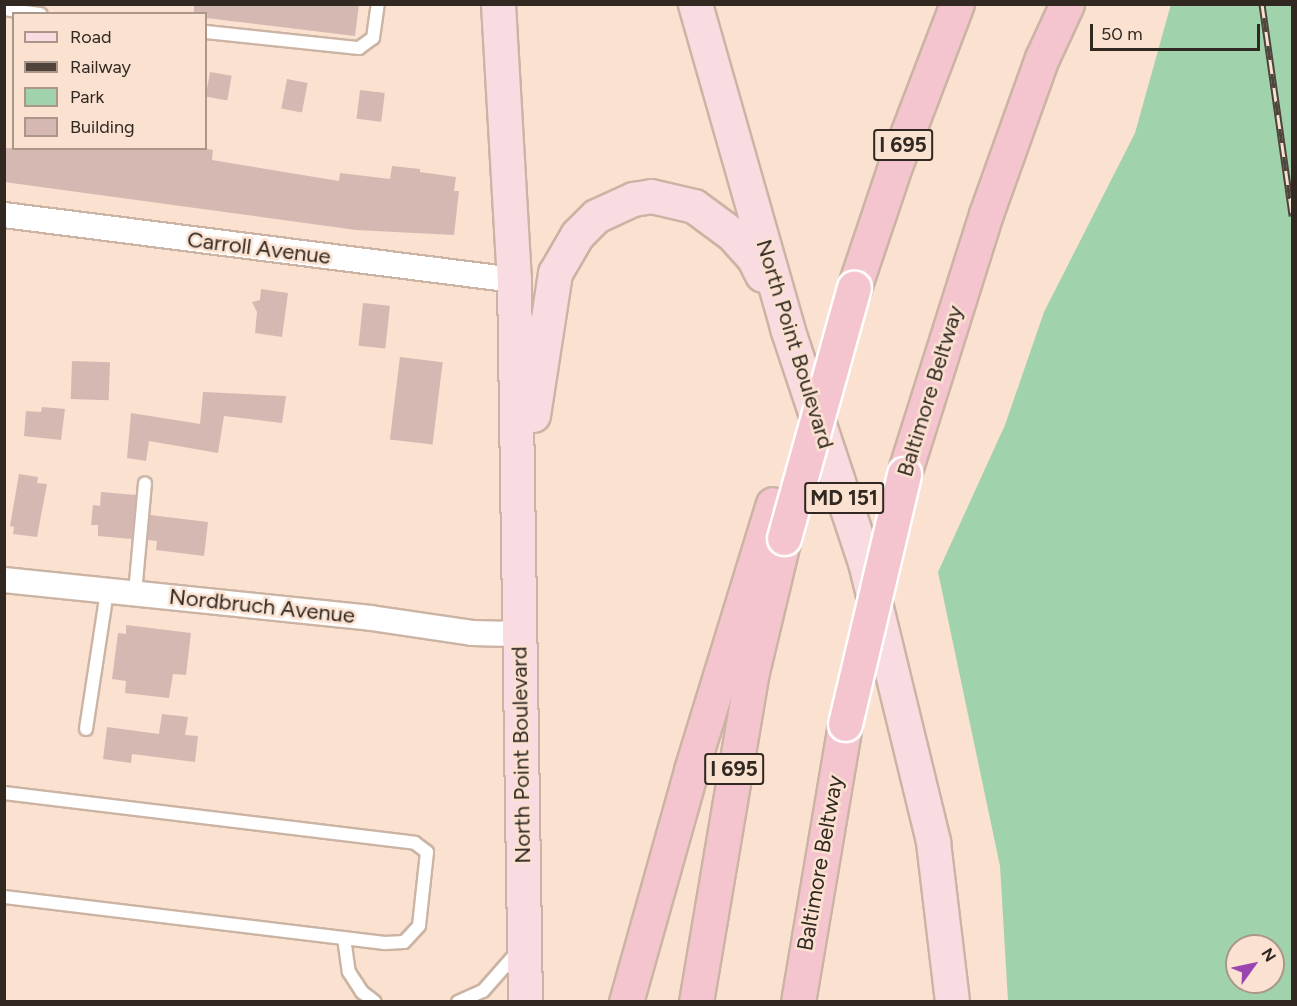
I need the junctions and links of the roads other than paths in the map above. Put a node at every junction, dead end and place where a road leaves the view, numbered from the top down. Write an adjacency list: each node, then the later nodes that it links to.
1 (378, 4): 9 (lane)
2 (498, 4): 12 (main road, North Point Boulevard)
3 (695, 4): 14 (main road, North Point Boulevard / MD 151)
4 (957, 4): 13 (highway, I 695)
5 (1067, 4): 10 (highway, Baltimore Beltway)
6 (1085, 4): 10 (highway)
7 (4, 9): 8 (lane)
8 (26, 12)
9 (207, 32)
10 (986, 214): 21 (highway, Baltimore Beltway, bridge)
11 (4, 215): 12 (street, Carroll Avenue)
12 (514, 280): 16 (main road, North Point Boulevard)
13 (854, 288): 30 (highway, bridge); 31 (highway, I 695, bridge)
14 (787, 328): 16 (main road); 34 (main road, North Point Boulevard / MD 151)
15 (145, 483): 19 (lane)
16 (519, 524): 20 (main road, North Point Boulevard)
17 (4, 580): 18 (street, Nordbruch Avenue)
18 (107, 591): 19 (street, Nordbruch Avenue); 22 (lane)
19 (135, 593): 20 (street, Nordbruch Avenue)
20 (519, 634): 26 (main road, North Point Boulevard)
21 (845, 723): 32 (highway, Baltimore Beltway); 33 (highway)
22 (86, 729)
23 (4, 793): 25 (lane)
24 (4, 897): 25 (lane)
25 (344, 938): 27 (lane)
26 (525, 942): 28 (lane); 29 (main road, North Point Boulevard)
27 (375, 1002)
28 (458, 1002)
29 (525, 1002)
30 (626, 1002)
31 (696, 1002)
32 (798, 1002)
33 (814, 1002)
34 (952, 1002)

